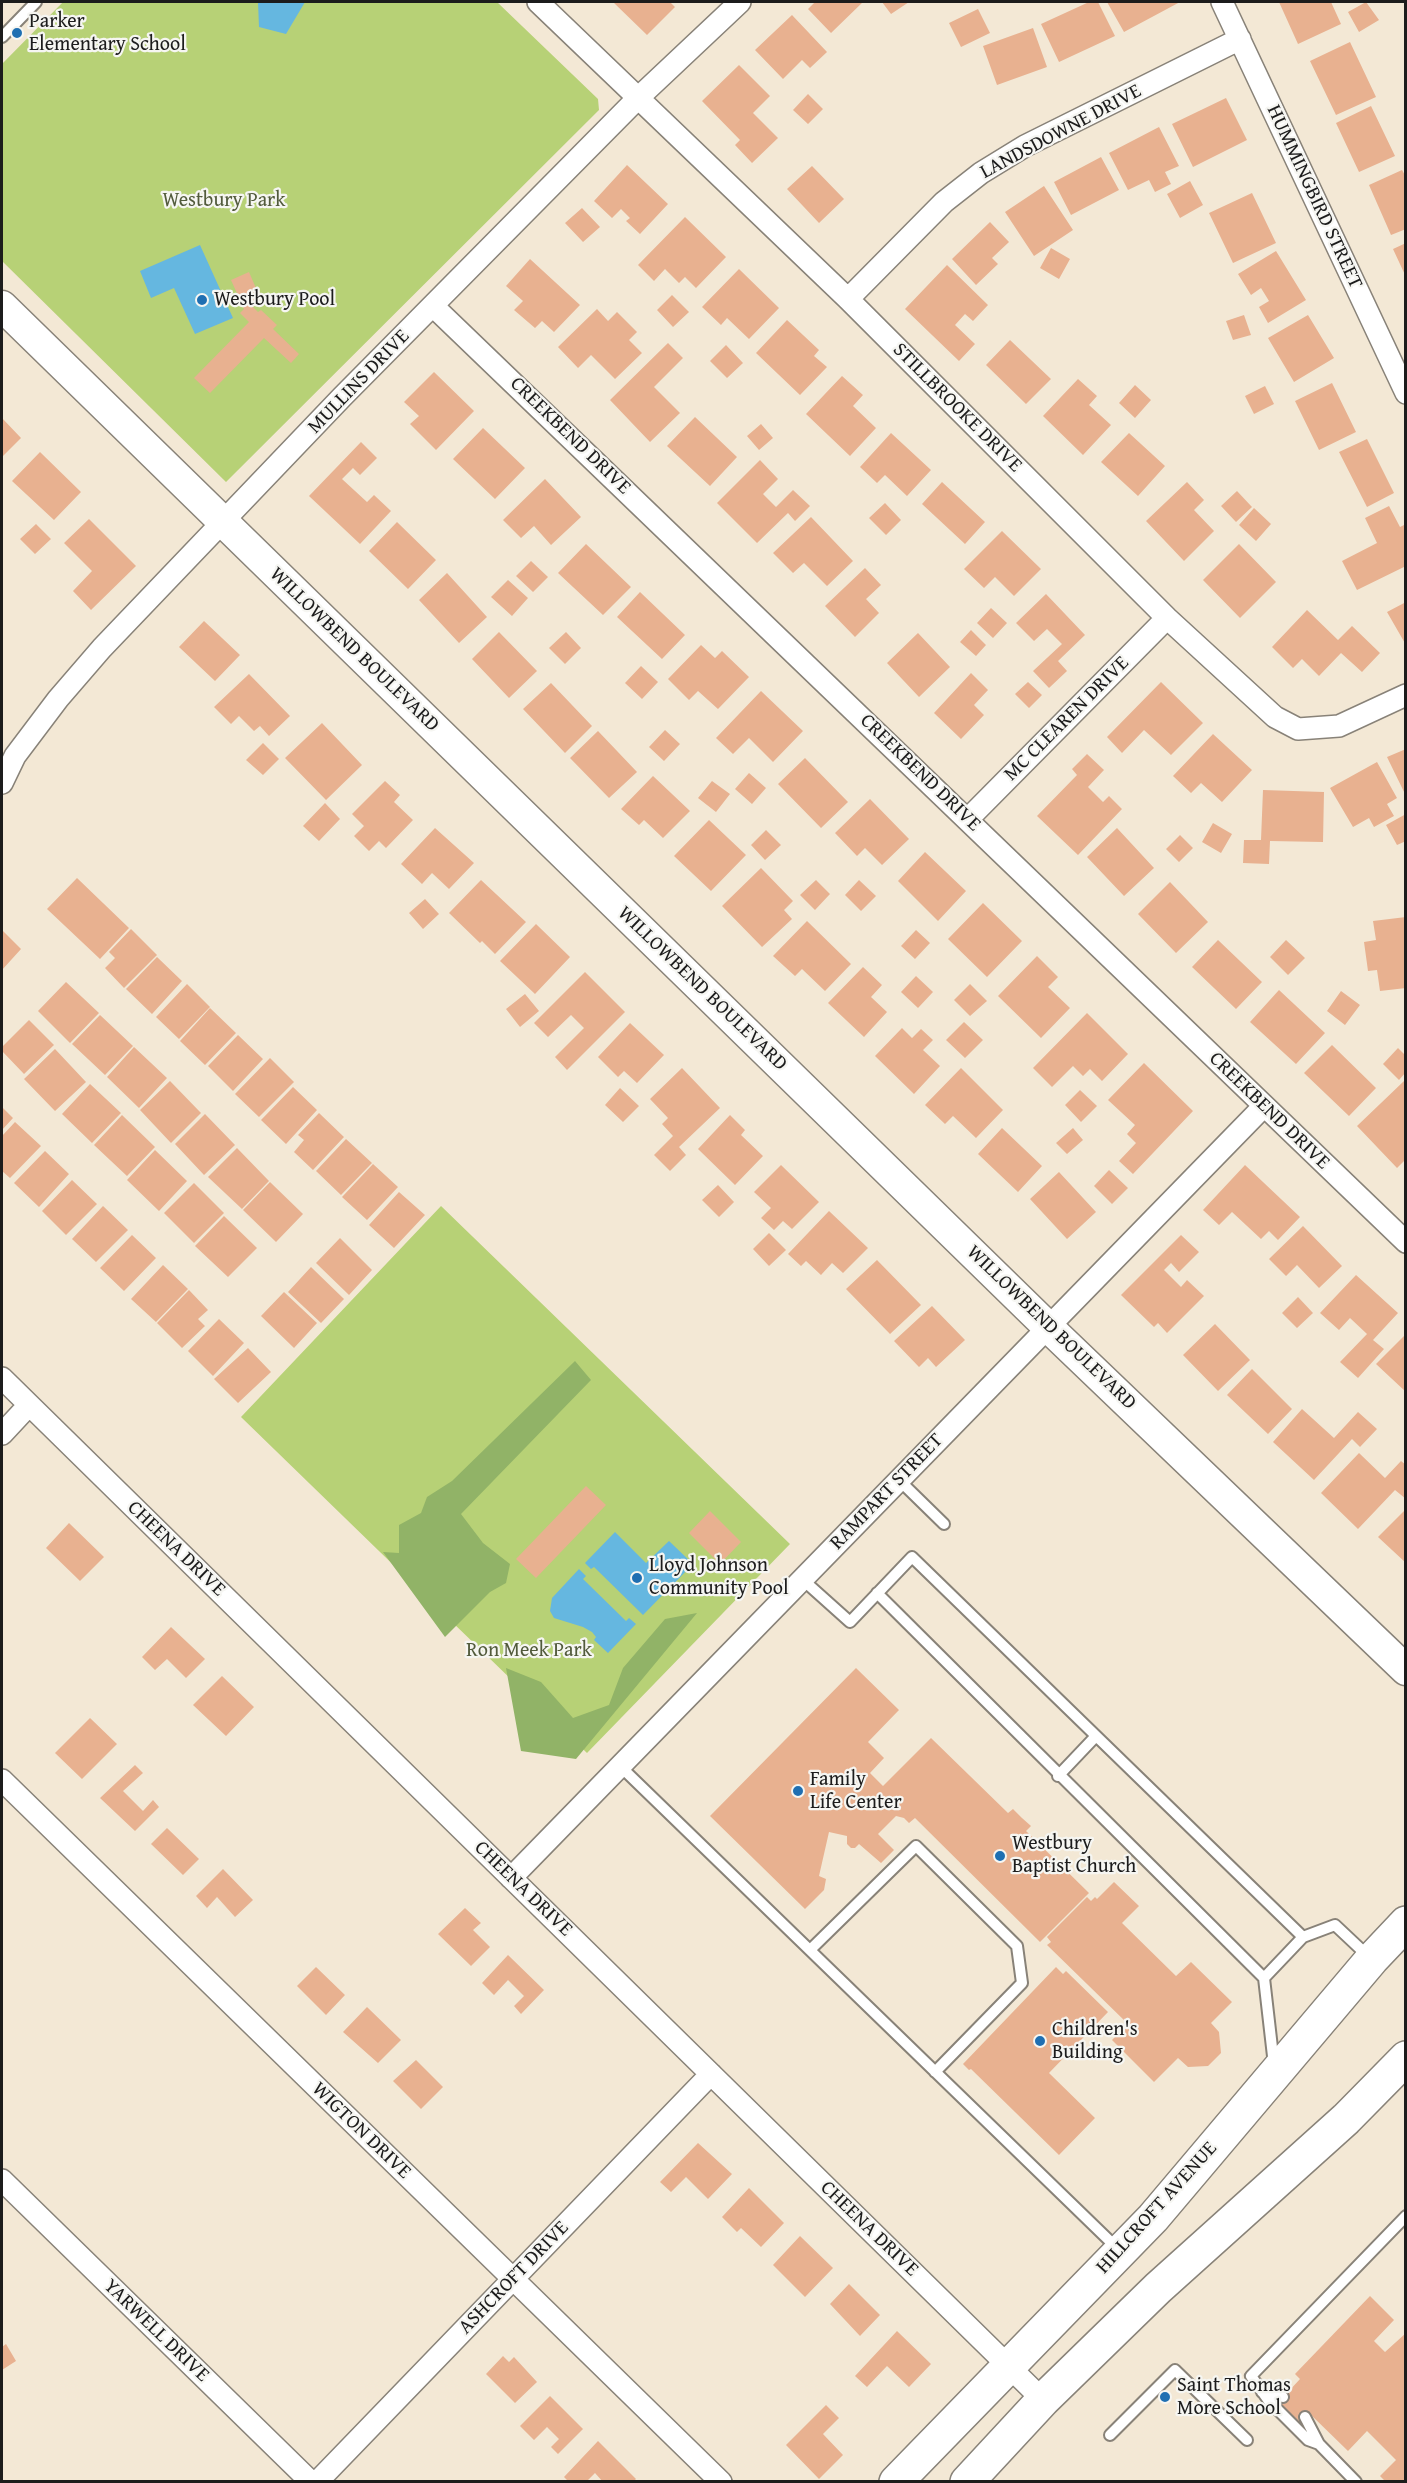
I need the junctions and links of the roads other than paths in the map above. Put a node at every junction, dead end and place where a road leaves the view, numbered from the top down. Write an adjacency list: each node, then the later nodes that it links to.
1 (36, 2): 5 (lane)
2 (538, 2): 7 (street, STILLBROOKE DRIVE)
3 (740, 2): 7 (street, MULLINS DRIVE)
4 (1221, 2): 6 (street, HUMMINGBIRD STREET)
5 (2, 37)
6 (1240, 39): 8 (street, LANDSDOWNE DRIVE); 11 (street, HUMMINGBIRD STREET)
7 (638, 99): 8 (street, STILLBROOKE DRIVE); 10 (street, MULLINS DRIVE)
8 (848, 298): 13 (street, STILLBROOKE DRIVE)
9 (2, 306): 12 (main road, WILLOWBEND BOULEVARD)
10 (433, 306): 12 (street, MULLINS DRIVE); 16 (street, CREEKBEND DRIVE)
11 (1406, 393)
12 (224, 523): 15 (street, MULLINS DRIVE); 19 (main road, WILLOWBEND BOULEVARD)
13 (1167, 618): 14 (street, STILLBROOKE DRIVE); 16 (street, MC CLEAREN DRIVE)
14 (1406, 695)
15 (2, 783)
16 (968, 819): 17 (street, CREEKBEND DRIVE)
17 (1264, 1106): 18 (street, CREEKBEND DRIVE); 19 (street, RAMPART STREET)
18 (1406, 1242)
19 (1048, 1327): 23 (street, RAMPART STREET); 27 (main road, WILLOWBEND BOULEVARD)
20 (2, 1378): 21 (street, CHEENA DRIVE)
21 (30, 1405): 22 (street); 32 (street, CHEENA DRIVE)
22 (2, 1434)
23 (899, 1480): 24 (lane); 25 (street, RAMPART STREET)
24 (944, 1524)
25 (802, 1579): 26 (lane); 29 (street, RAMPART STREET)
26 (877, 1593): 28 (lane); 30 (lane)
27 (1406, 1670)
28 (1095, 1736): 30 (lane); 34 (lane)
29 (620, 1766): 32 (street, RAMPART STREET); 35 (lane)
30 (1058, 1776): 37 (lane)
31 (2, 1780): 45 (street, WIGTON DRIVE)
32 (511, 1878): 41 (street, CHEENA DRIVE)
33 (1406, 1923): 36 (main road, HILLCROFT AVENUE)
34 (1303, 1937): 36 (lane); 37 (lane)
35 (811, 1949): 39 (lane); 39 (lane)
36 (1372, 1959): 40 (main road, HILLCROFT AVENUE)
37 (1264, 1978): 40 (lane)
38 (1406, 2058): 49 (main road)
39 (935, 2072): 44 (lane)
40 (1275, 2072): 44 (main road, HILLCROFT AVENUE)
41 (711, 2074): 45 (street, ASHCROFT DRIVE); 46 (street, CHEENA DRIVE)
42 (2, 2180): 54 (street, YARWELL DRIVE)
43 (1406, 2216): 47 (lane)
44 (1120, 2251): 46 (main road, HILLCROFT AVENUE)
45 (513, 2279): 55 (street, ASHCROFT DRIVE); 56 (street, WIGTON DRIVE)
46 (1008, 2365): 49 (street, CHEENA DRIVE); 57 (main road, HILLCROFT AVENUE)
47 (1262, 2392): 48 (lane); 53 (lane)
48 (1283, 2397)
49 (1044, 2400): 58 (main road)
50 (1305, 2418): 53 (lane)
51 (1110, 2435): 52 (lane)
52 (1247, 2440)
53 (1319, 2444): 59 (lane)
54 (311, 2481)
55 (317, 2481)
56 (722, 2481)
57 (896, 2481)
58 (967, 2481)
59 (1356, 2481)

